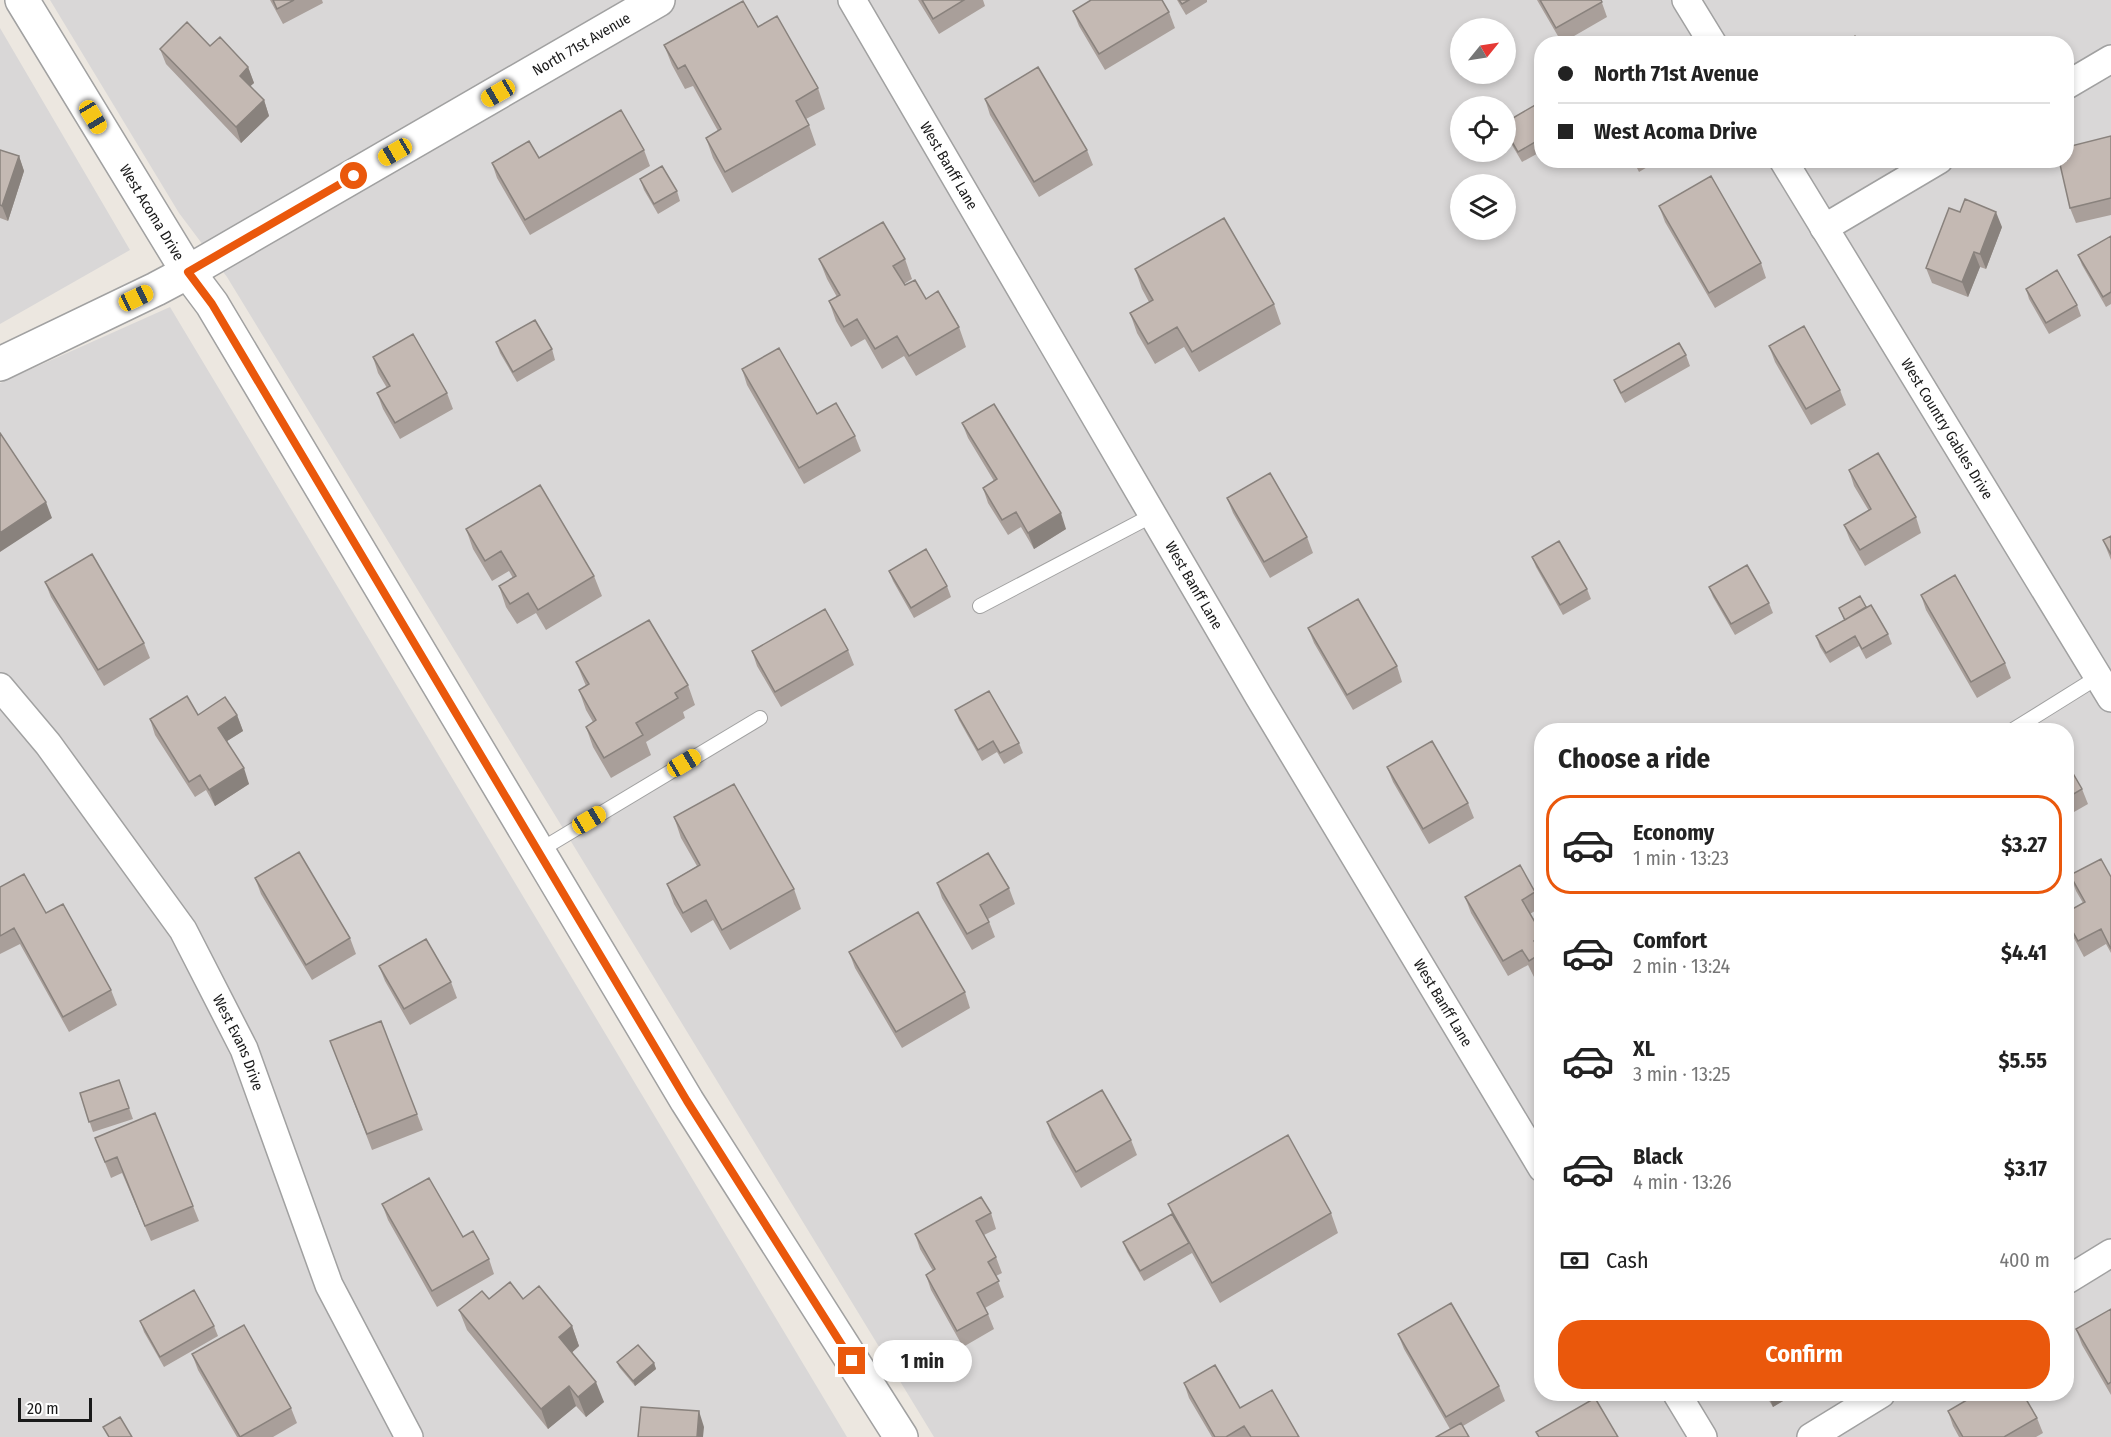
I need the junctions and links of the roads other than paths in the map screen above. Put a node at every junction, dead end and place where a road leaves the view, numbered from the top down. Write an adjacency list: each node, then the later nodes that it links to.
1 (22, 0): 11 (street, West Acoma Drive)
2 (658, 0): 11 (street, North 71st Avenue)
3 (852, 0): 13 (street, West Banff Lane)
4 (1686, 0): 5 (street)
5 (1708, 36)
6 (2111, 59): 7 (street)
7 (2074, 81)
8 (1788, 168): 10 (street, West Country Gables Drive)
9 (1925, 168): 10 (street)
10 (1824, 228): 16 (street, West Country Gables Drive)
11 (188, 272): 12 (street, North 71st Avenue); 19 (street, West Acoma Drive)
12 (0, 364)
13 (1153, 515): 14 (lane); 20 (street, West Banff Lane)
14 (980, 606)
15 (0, 687): 25 (street, West Evans Drive)
16 (2105, 687): 18 (lane)
17 (760, 718): 19 (lane)
18 (2028, 723)
19 (537, 852): 26 (street, West Acoma Drive)
20 (1534, 1155)
21 (2111, 1252): 22 (street)
22 (2074, 1276)
23 (1681, 1401): 27 (street)
24 (1870, 1401): 28 (street)
25 (409, 1437)
26 (901, 1437)
27 (1704, 1437)
28 (1811, 1437)

